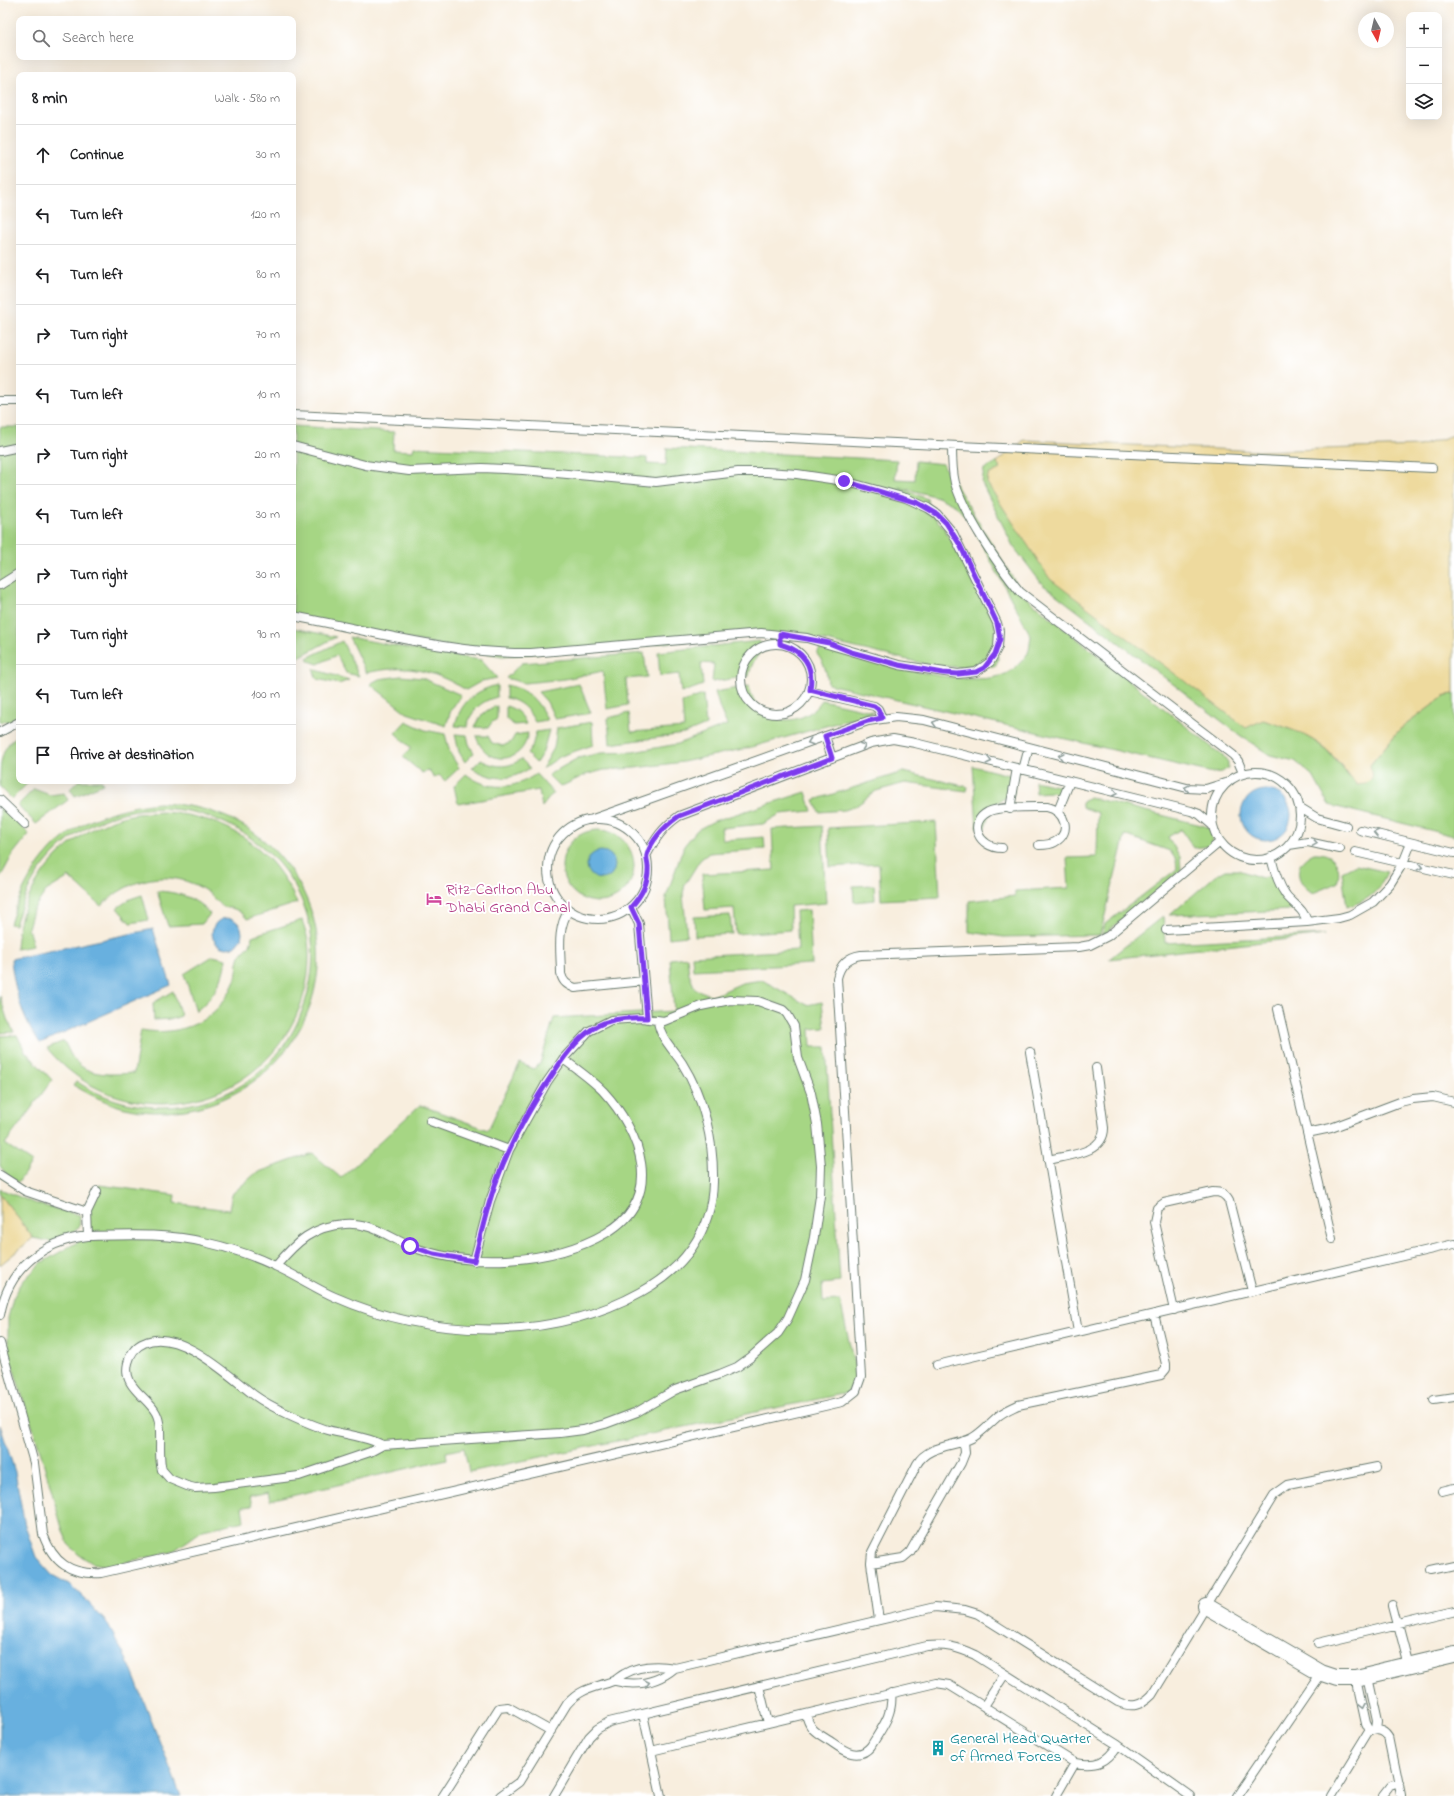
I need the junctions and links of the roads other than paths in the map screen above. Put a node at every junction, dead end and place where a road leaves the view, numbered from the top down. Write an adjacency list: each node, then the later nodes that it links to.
1 (0, 401): 2 (lane)
2 (16, 402)
3 (296, 415): 4 (lane)
4 (952, 446): 8 (lane); 22 (lane)
5 (16, 447): 7 (lane)
6 (296, 447): 12 (lane)
7 (0, 450)
8 (1432, 468)
9 (16, 575): 10 (lane)
10 (0, 586)
11 (296, 617): 12 (lane)
12 (780, 634): 13 (lane)
13 (780, 644): 14 (lane); 14 (lane)
14 (810, 690): 15 (lane)
15 (882, 718): 18 (lane); 19 (lane, one-way to 15)
16 (16, 724): 17 (lane)
17 (0, 732)
18 (825, 736): 20 (lane); 29 (lane, one-way to 29)
19 (1029, 747): 21 (lane); 24 (lane, one-way to 19)
20 (832, 758): 21 (lane, one-way to 21); 42 (lane)
21 (1020, 769): 23 (lane); 27 (lane)
22 (1243, 773): 24 (lane); 26 (lane)
23 (1070, 781): 28 (lane); 31 (lane, one-way to 31)
24 (1225, 783): 31 (lane)
25 (0, 800): 30 (lane)
26 (1299, 807): 32 (lane); 37 (lane)
27 (1010, 809): 28 (lane); 38 (lane)
28 (1058, 811): 36 (lane)
29 (590, 820): 42 (lane); 47 (lane)
30 (25, 824)
31 (1212, 825): 34 (lane)
32 (1346, 826)
33 (1360, 830): 35 (lane, one-way to 33)
34 (1220, 842): 43 (lane); 75 (lane)
35 (1411, 842): 41 (lane); 44 (lane)
36 (1039, 845)
37 (1289, 845): 39 (lane, one-way to 39); 43 (lane)
38 (1002, 848)
39 (1340, 849)
40 (1355, 852): 44 (lane)
41 (1454, 854)
42 (646, 856): 46 (lane)
43 (1271, 857): 48 (lane)
44 (1403, 863): 45 (lane, one-way to 45); 48 (lane)
45 (1454, 875)
46 (631, 907): 47 (lane); 50 (lane)
47 (569, 910): 50 (lane)
48 (1307, 922): 49 (lane)
49 (1166, 930)
50 (644, 981): 52 (lane)
51 (1278, 1009): 59 (lane)
52 (647, 1018): 53 (lane); 55 (lane)
53 (658, 1021): 69 (lane); 80 (lane)
54 (1030, 1052): 61 (lane)
55 (563, 1059): 60 (lane); 68 (lane)
56 (1096, 1068): 61 (lane)
57 (1454, 1102): 59 (lane)
58 (430, 1122): 60 (lane)
59 (1307, 1133): 66 (lane)
60 (509, 1150): 68 (lane)
61 (1048, 1160): 74 (lane)
62 (0, 1175): 64 (lane)
63 (97, 1191): 64 (lane)
64 (87, 1212): 65 (lane)
65 (88, 1236): 69 (lane); 73 (lane)
66 (1332, 1239)
67 (1454, 1244): 70 (lane)
68 (474, 1261): 69 (lane)
69 (276, 1266)
70 (1252, 1291): 71 (lane); 71 (lane)
71 (1174, 1310): 72 (lane)
72 (1154, 1314): 74 (lane); 79 (lane)
73 (0, 1315)
74 (1078, 1332): 76 (lane)
75 (0, 1343)
76 (937, 1365)
77 (1454, 1397): 78 (lane)
78 (1434, 1400)
79 (964, 1441): 84 (lane); 84 (lane)
80 (383, 1445): 80 (lane)
81 (1377, 1467): 88 (lane)
82 (1454, 1488): 83 (lane)
83 (1442, 1491)
84 (871, 1563): 90 (lane)
85 (1454, 1566): 86 (lane)
86 (1431, 1571)
87 (1393, 1605): 91 (lane)
88 (1206, 1606): 90 (lane); 96 (street)
89 (1454, 1611): 91 (lane)
90 (880, 1620): 95 (lane)
91 (1398, 1625): 92 (lane); 94 (lane)
92 (1318, 1644)
93 (1454, 1656): 94 (street)
94 (1409, 1666): 98 (street)
95 (675, 1668): 99 (lane); 99 (lane, one-way to 95)
96 (1321, 1673): 98 (street); 118 (lane)
97 (1005, 1674): 100 (lane); 102 (lane); 108 (lane)
98 (1362, 1677): 107 (lane)
99 (615, 1681): 106 (lane)
100 (759, 1686): 103 (lane); 105 (lane)
101 (891, 1693): 102 (lane); 104 (lane); 104 (lane)
102 (984, 1706): 110 (lane)
103 (643, 1714): 109 (lane); 114 (lane)
104 (806, 1714): 105 (lane)
105 (768, 1723): 109 (lane)
106 (551, 1731): 112 (lane); 113 (lane)
107 (1373, 1731): 111 (lane); 119 (lane)
108 (1118, 1744): 110 (lane); 117 (lane)
109 (651, 1750): 115 (lane)
110 (1075, 1763): 116 (lane)
111 (1399, 1784): 120 (lane); 121 (lane)
112 (443, 1796)
113 (500, 1796)
114 (554, 1796)
115 (661, 1796)
116 (1056, 1796)
117 (1190, 1796)
118 (1237, 1796)
119 (1330, 1796)
120 (1383, 1796)
121 (1401, 1796)

